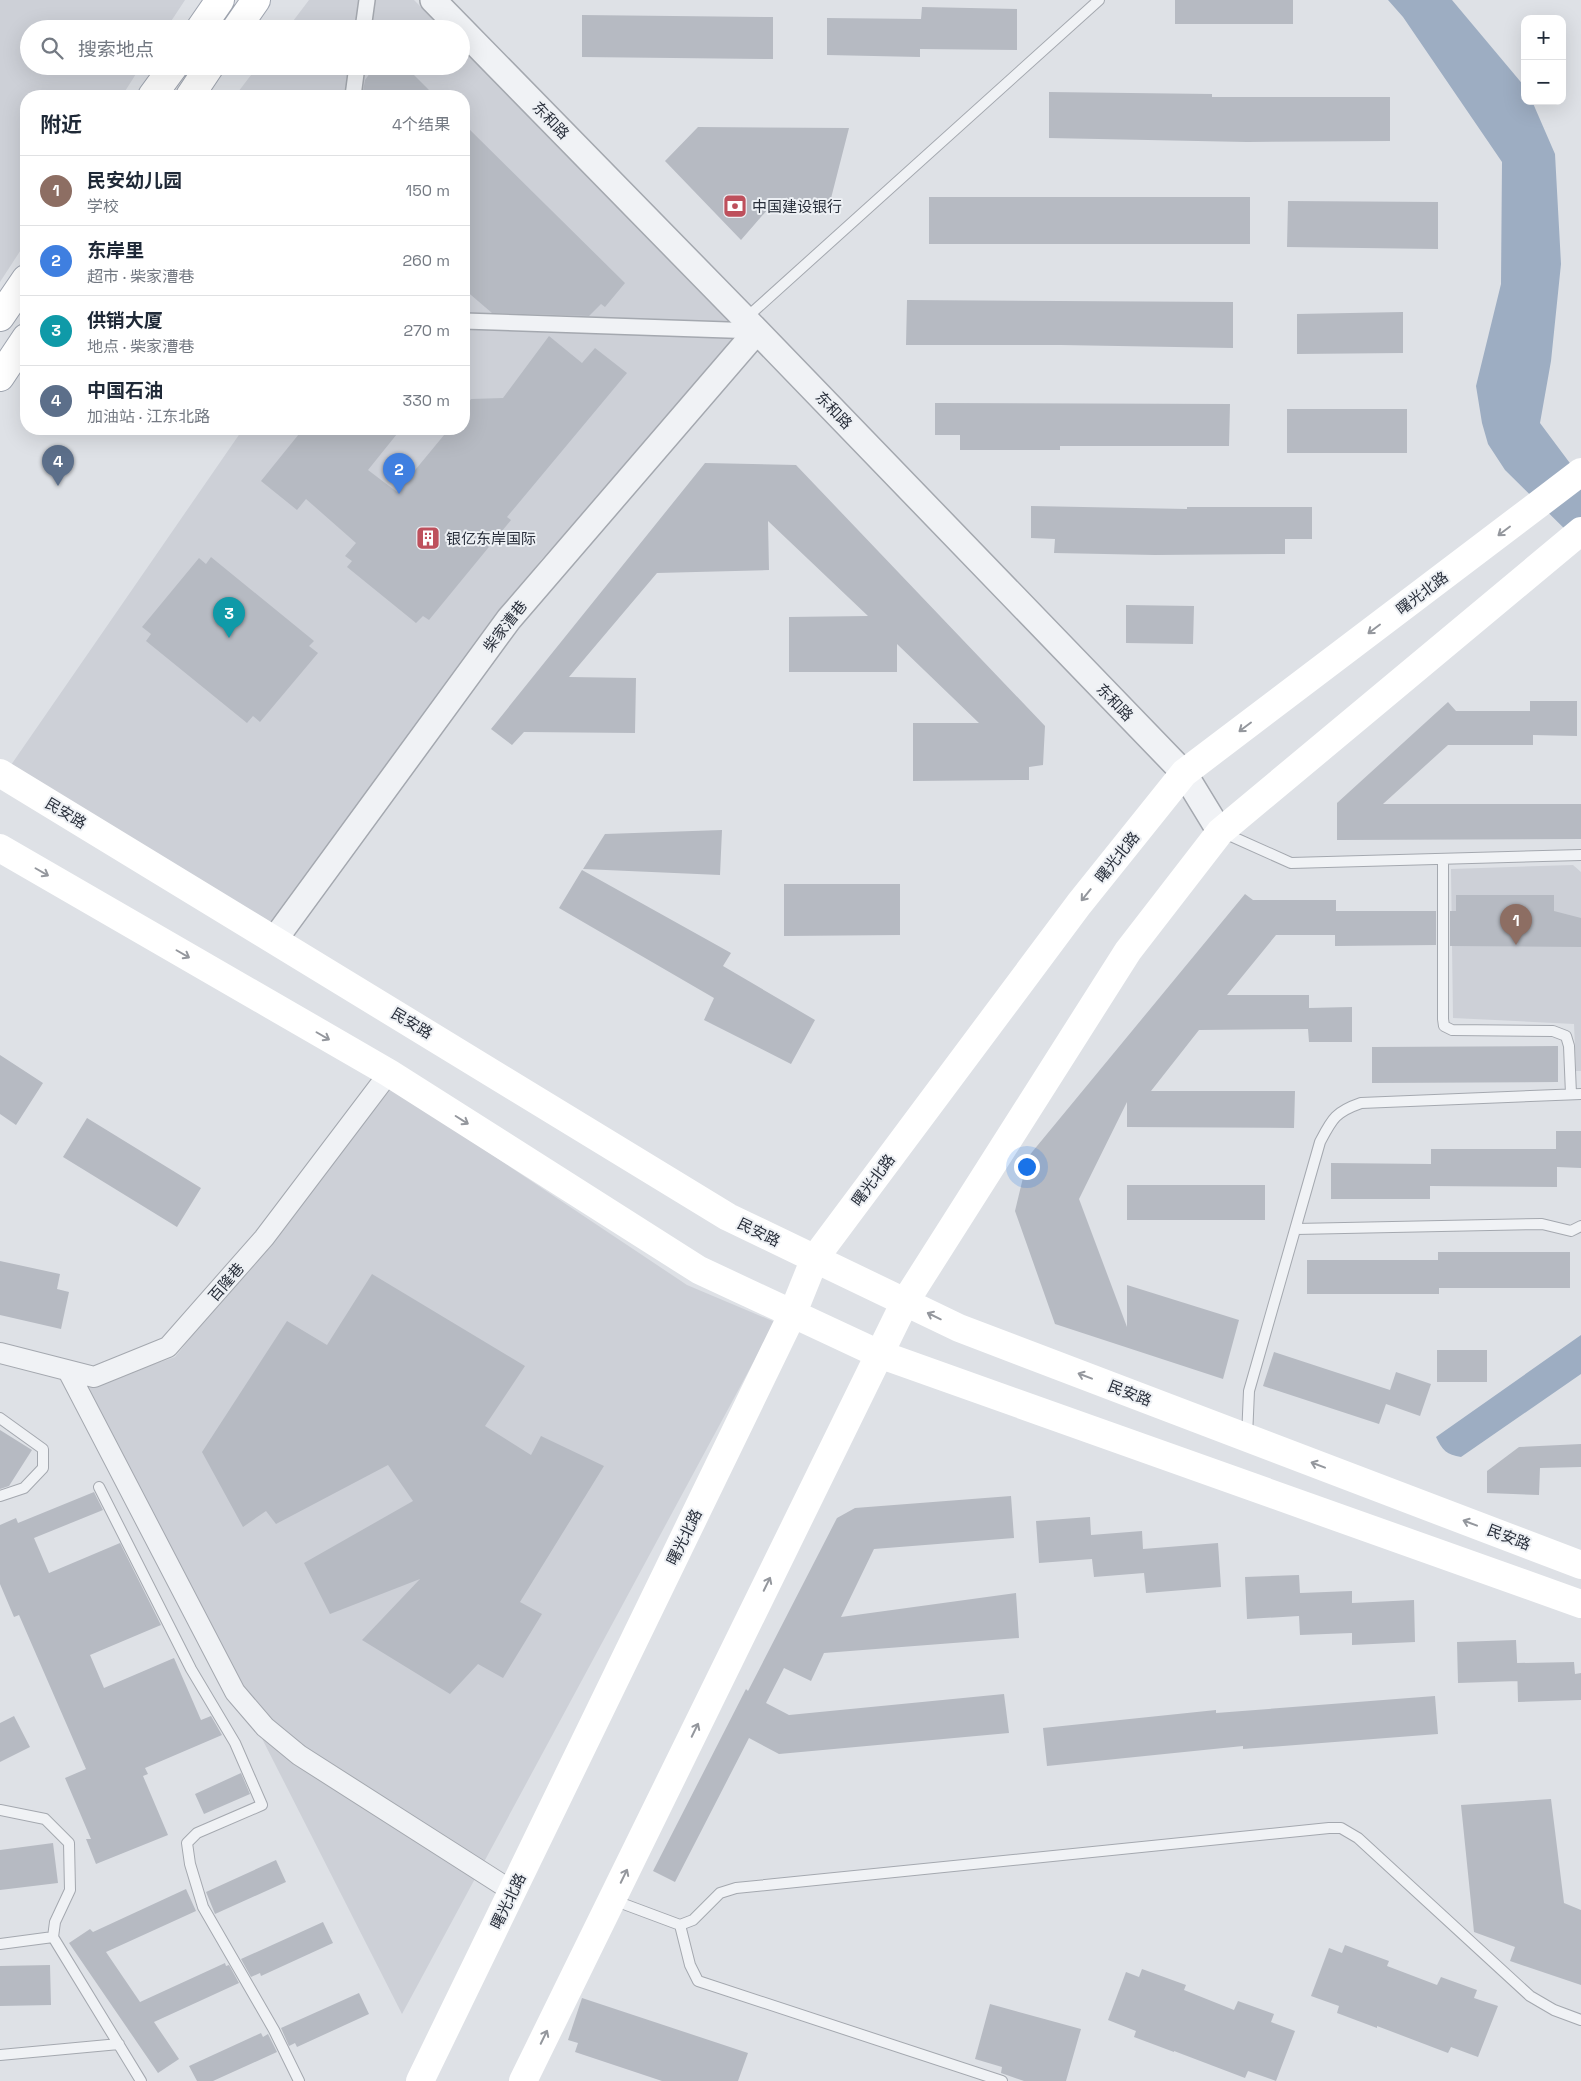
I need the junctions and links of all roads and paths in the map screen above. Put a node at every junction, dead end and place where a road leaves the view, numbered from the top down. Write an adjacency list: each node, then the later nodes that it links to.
1 (220, 0): 6 (main road)
2 (256, 0): 7 (main road)
3 (367, 0): 8 (street)
4 (433, 0): 9 (street, 东和路)
5 (1099, 0): 20 (lane)
6 (206, 20)
7 (242, 20)
8 (364, 20)
9 (453, 20)
10 (470, 38): 20 (street, 东和路)
11 (167, 75): 14 (main road)
12 (204, 75): 15 (main road)
13 (356, 75): 16 (street)
14 (156, 90)
15 (194, 90)
16 (354, 90)
17 (20, 287): 18 (main road)
18 (0, 317)
19 (470, 322): 20 (street)
20 (751, 325): 26 (street, 东和路); 31 (street, 柴家漕巷)
21 (20, 347): 22 (main road)
22 (0, 378)
23 (1581, 472): 26 (main road, 曙光北路, one-way to 26)
24 (1581, 531): 27 (main road)
25 (0, 773): 31 (main road, 民安路)
26 (1184, 773): 27 (street, 东和路); 36 (main road, 曙光北路, one-way to 36)
27 (1220, 832): 30 (lane); 37 (main road)
28 (0, 848): 32 (main road, one-way to 32)
29 (1579, 856): 30 (lane)
30 (1442, 858): 33 (lane)
31 (275, 939): 36 (main road, 民安路)
32 (388, 1074): 38 (main road, one-way to 38); 41 (street, 百隆巷)
33 (1576, 1094): 35 (lane)
34 (1581, 1226): 35 (lane)
35 (1296, 1228): 43 (lane)
36 (815, 1258): 37 (main road, 民安路); 38 (main road, 曙光北路)
37 (904, 1302): 40 (main road); 43 (main road, 民安路, one-way to 37)
38 (792, 1315): 40 (main road); 49 (main road, 曙光北路)
39 (0, 1353): 41 (street, 百隆巷)
40 (879, 1354): 47 (main road); 50 (main road, one-way to 40)
41 (68, 1371): 49 (street)
42 (0, 1418): 45 (lane)
43 (1247, 1438): 46 (main road, 民安路, one-way to 43)
44 (99, 1487): 58 (lane)
45 (0, 1496)
46 (1581, 1565)
47 (1581, 1604)
48 (0, 1810): 52 (lane)
49 (512, 1891): 59 (main road, 曙光北路)
50 (612, 1900): 51 (lane); 60 (main road, one-way to 50)
51 (680, 1925): 54 (lane); 61 (lane)
52 (52, 1936): 53 (lane); 55 (lane)
53 (0, 1944)
54 (1581, 2020)
55 (119, 2044): 56 (lane); 57 (lane)
56 (0, 2055)
57 (141, 2081)
58 (299, 2081)
59 (420, 2081)
60 (522, 2081)
61 (1002, 2081)

